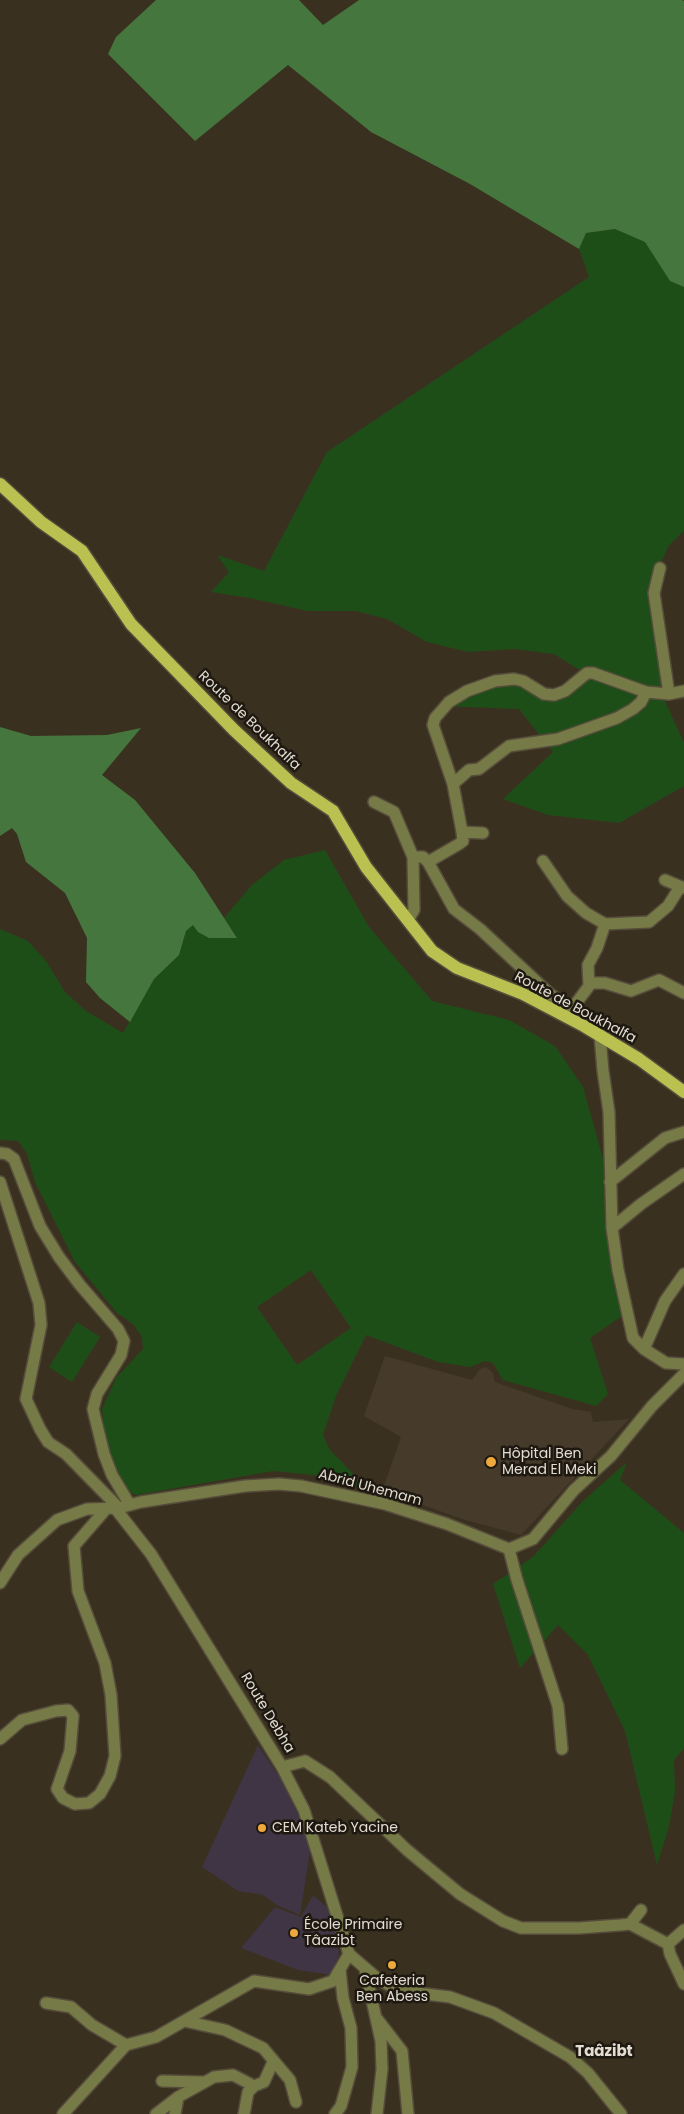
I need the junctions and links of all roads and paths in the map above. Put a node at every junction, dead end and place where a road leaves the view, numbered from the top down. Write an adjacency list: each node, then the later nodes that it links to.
1 (0, 484): 15 (main road, Route de Boukhalfa)
2 (660, 568): 5 (street)
3 (684, 691): 5 (street)
4 (646, 692): 5 (street); 6 (street); 6 (street)
5 (669, 694)
6 (453, 784): 8 (street)
7 (374, 802): 10 (street)
8 (462, 832): 9 (street); 12 (street)
9 (483, 833)
10 (414, 857): 12 (street); 15 (street)
11 (543, 861): 16 (street)
12 (428, 862): 19 (street)
13 (665, 880): 14 (street)
14 (682, 888): 16 (street)
15 (408, 920): 19 (main road, Route de Boukhalfa)
16 (605, 924): 17 (street)
17 (589, 984): 18 (street); 19 (street)
18 (684, 993)
19 (569, 1013): 20 (main road, Route de Boukhalfa)
20 (600, 1036): 21 (main road, Route de Boukhalfa); 26 (street)
21 (684, 1092)
22 (684, 1132): 26 (street)
23 (0, 1153): 32 (street)
24 (684, 1174): 27 (street)
25 (0, 1182): 32 (street)
26 (610, 1182): 27 (street)
27 (612, 1228): 29 (street)
28 (684, 1274): 29 (street)
29 (644, 1349): 30 (street)
30 (684, 1364)
31 (684, 1374): 33 (street)
32 (118, 1507): 33 (street, Abrid Uhemam); 34 (street, Abrid Uhemam); 35 (street); 37 (street, Route Debha)
33 (509, 1549): 36 (street)
34 (0, 1583)
35 (0, 1739)
36 (562, 1749)
37 (282, 1767): 39 (street); 42 (street, Route Debha)
38 (641, 1910): 39 (street)
39 (630, 1924): 41 (street)
40 (684, 1930): 41 (street)
41 (668, 1944): 45 (street)
42 (349, 1954): 43 (street); 44 (street)
43 (340, 1968): 48 (street); 60 (street)
44 (365, 1969): 47 (street); 63 (street)
45 (684, 1984)
46 (46, 2003): 49 (street)
47 (376, 2017): 61 (street); 62 (street)
48 (184, 2021): 49 (street); 50 (street)
49 (126, 2045): 56 (street)
50 (273, 2062): 53 (street); 55 (street)
51 (162, 2080): 52 (street)
52 (204, 2082): 53 (street); 54 (street)
53 (254, 2086): 59 (street)
54 (178, 2097): 57 (street); 58 (street)
55 (296, 2102)
56 (62, 2114)
57 (156, 2114)
58 (175, 2114)
59 (244, 2114)
60 (335, 2114)
61 (377, 2114)
62 (408, 2114)
63 (621, 2114)

